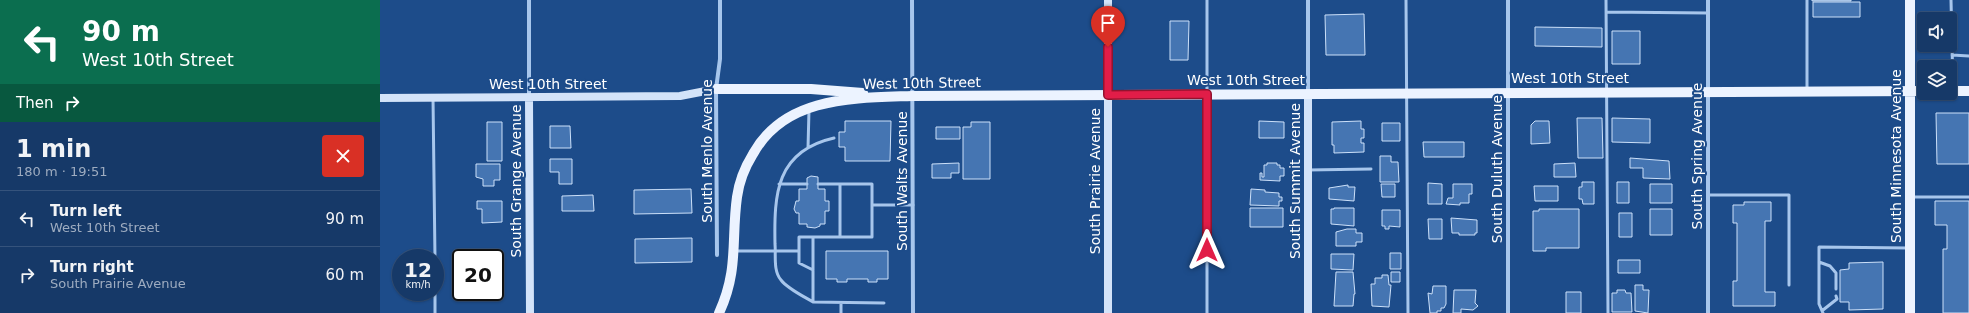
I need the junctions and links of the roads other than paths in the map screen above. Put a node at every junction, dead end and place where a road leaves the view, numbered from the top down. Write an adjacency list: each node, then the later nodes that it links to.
1 (529, 0): 35 (street, South Grange Avenue)
2 (720, 0): 19 (street, South Menlo Avenue)
3 (912, 0): 32 (street, South Walts Avenue)
4 (1108, 0): 31 (street, South Prairie Avenue)
5 (1207, 0): 29 (lane)
6 (1308, 0): 30 (street, South Summit Avenue)
7 (1406, 0): 27 (lane)
8 (1508, 0): 28 (street, South Duluth Avenue)
9 (1606, 0): 14 (lane)
10 (1708, 0): 15 (street, South Spring Avenue)
11 (1807, 0): 21 (lane)
12 (1910, 0): 22 (main road, South Minnesota Avenue)
13 (1951, 0): 16 (lane)
14 (1606, 12): 15 (lane); 26 (lane)
15 (1708, 13): 20 (street, South Spring Avenue)
16 (1952, 56): 17 (lane); 18 (lane)
17 (1969, 56)
18 (1952, 60)
19 (716, 89): 32 (main road); 35 (street, West 10th Street); 57 (street, South Menlo Avenue)
20 (1708, 91): 21 (main road, West 10th Street); 26 (main road, West 10th Street); 45 (street, South Spring Avenue)
21 (1807, 91): 22 (main road, West 10th Street)
22 (1910, 91): 23 (main road, West 10th Street); 46 (main road, South Minnesota Avenue)
23 (1917, 91)
24 (1957, 91): 25 (main road)
25 (1969, 91)
26 (1606, 92): 28 (main road, West 10th Street); 78 (lane)
27 (1406, 93): 28 (main road, West 10th Street); 30 (main road, West 10th Street); 76 (lane)
28 (1508, 93): 77 (street, South Duluth Avenue)
29 (1207, 94): 30 (main road, West 10th Street); 31 (main road, West 10th Street); 74 (lane)
30 (1308, 94): 40 (street, South Summit Avenue)
31 (1108, 95): 32 (main road, West 10th Street); 73 (street, South Prairie Avenue)
32 (912, 96): 36 (main road, West 10th Street); 49 (street, South Walts Avenue)
33 (380, 98): 34 (street, West 10th Street)
34 (433, 98): 35 (street, West 10th Street); 53 (lane)
35 (529, 98): 69 (street, South Grange Avenue)
36 (809, 108): 38 (lane); 54 (main road, West 10th Street)
37 (834, 138): 38 (lane)
38 (808, 148): 41 (lane)
39 (1371, 169): 40 (lane)
40 (1308, 170): 75 (street, South Summit Avenue)
41 (780, 184): 42 (lane); 55 (lane)
42 (807, 184)
43 (818, 184): 44 (lane)
44 (840, 184): 48 (lane); 51 (lane)
45 (1708, 195): 60 (lane); 79 (street, South Spring Avenue)
46 (1910, 197): 47 (lane); 52 (main road, South Minnesota Avenue)
47 (1969, 197)
48 (872, 205): 49 (lane); 51 (lane)
49 (913, 205): 72 (street, South Walts Avenue)
50 (813, 237): 51 (lane); 56 (lane); 59 (lane)
51 (840, 237)
52 (1910, 248): 58 (lane); 80 (main road, South Minnesota Avenue)
53 (435, 249)
54 (735, 251): 55 (lane); 70 (main road, West 10th Street)
55 (776, 251): 56 (lane); 64 (lane)
56 (799, 251): 59 (lane)
57 (717, 255)
58 (1819, 262): 61 (lane); 67 (lane)
59 (813, 270): 64 (lane)
60 (1789, 284)
61 (1836, 288)
62 (1836, 296): 67 (lane)
63 (435, 301): 68 (lane)
64 (813, 302): 65 (lane)
65 (841, 303): 66 (lane); 71 (lane)
66 (884, 303)
67 (1823, 312)
68 (435, 313)
69 (530, 313)
70 (719, 313)
71 (841, 313)
72 (913, 313)
73 (1108, 313)
74 (1207, 313)
75 (1308, 313)
76 (1408, 313)
77 (1508, 313)
78 (1608, 313)
79 (1708, 313)
80 (1910, 313)

